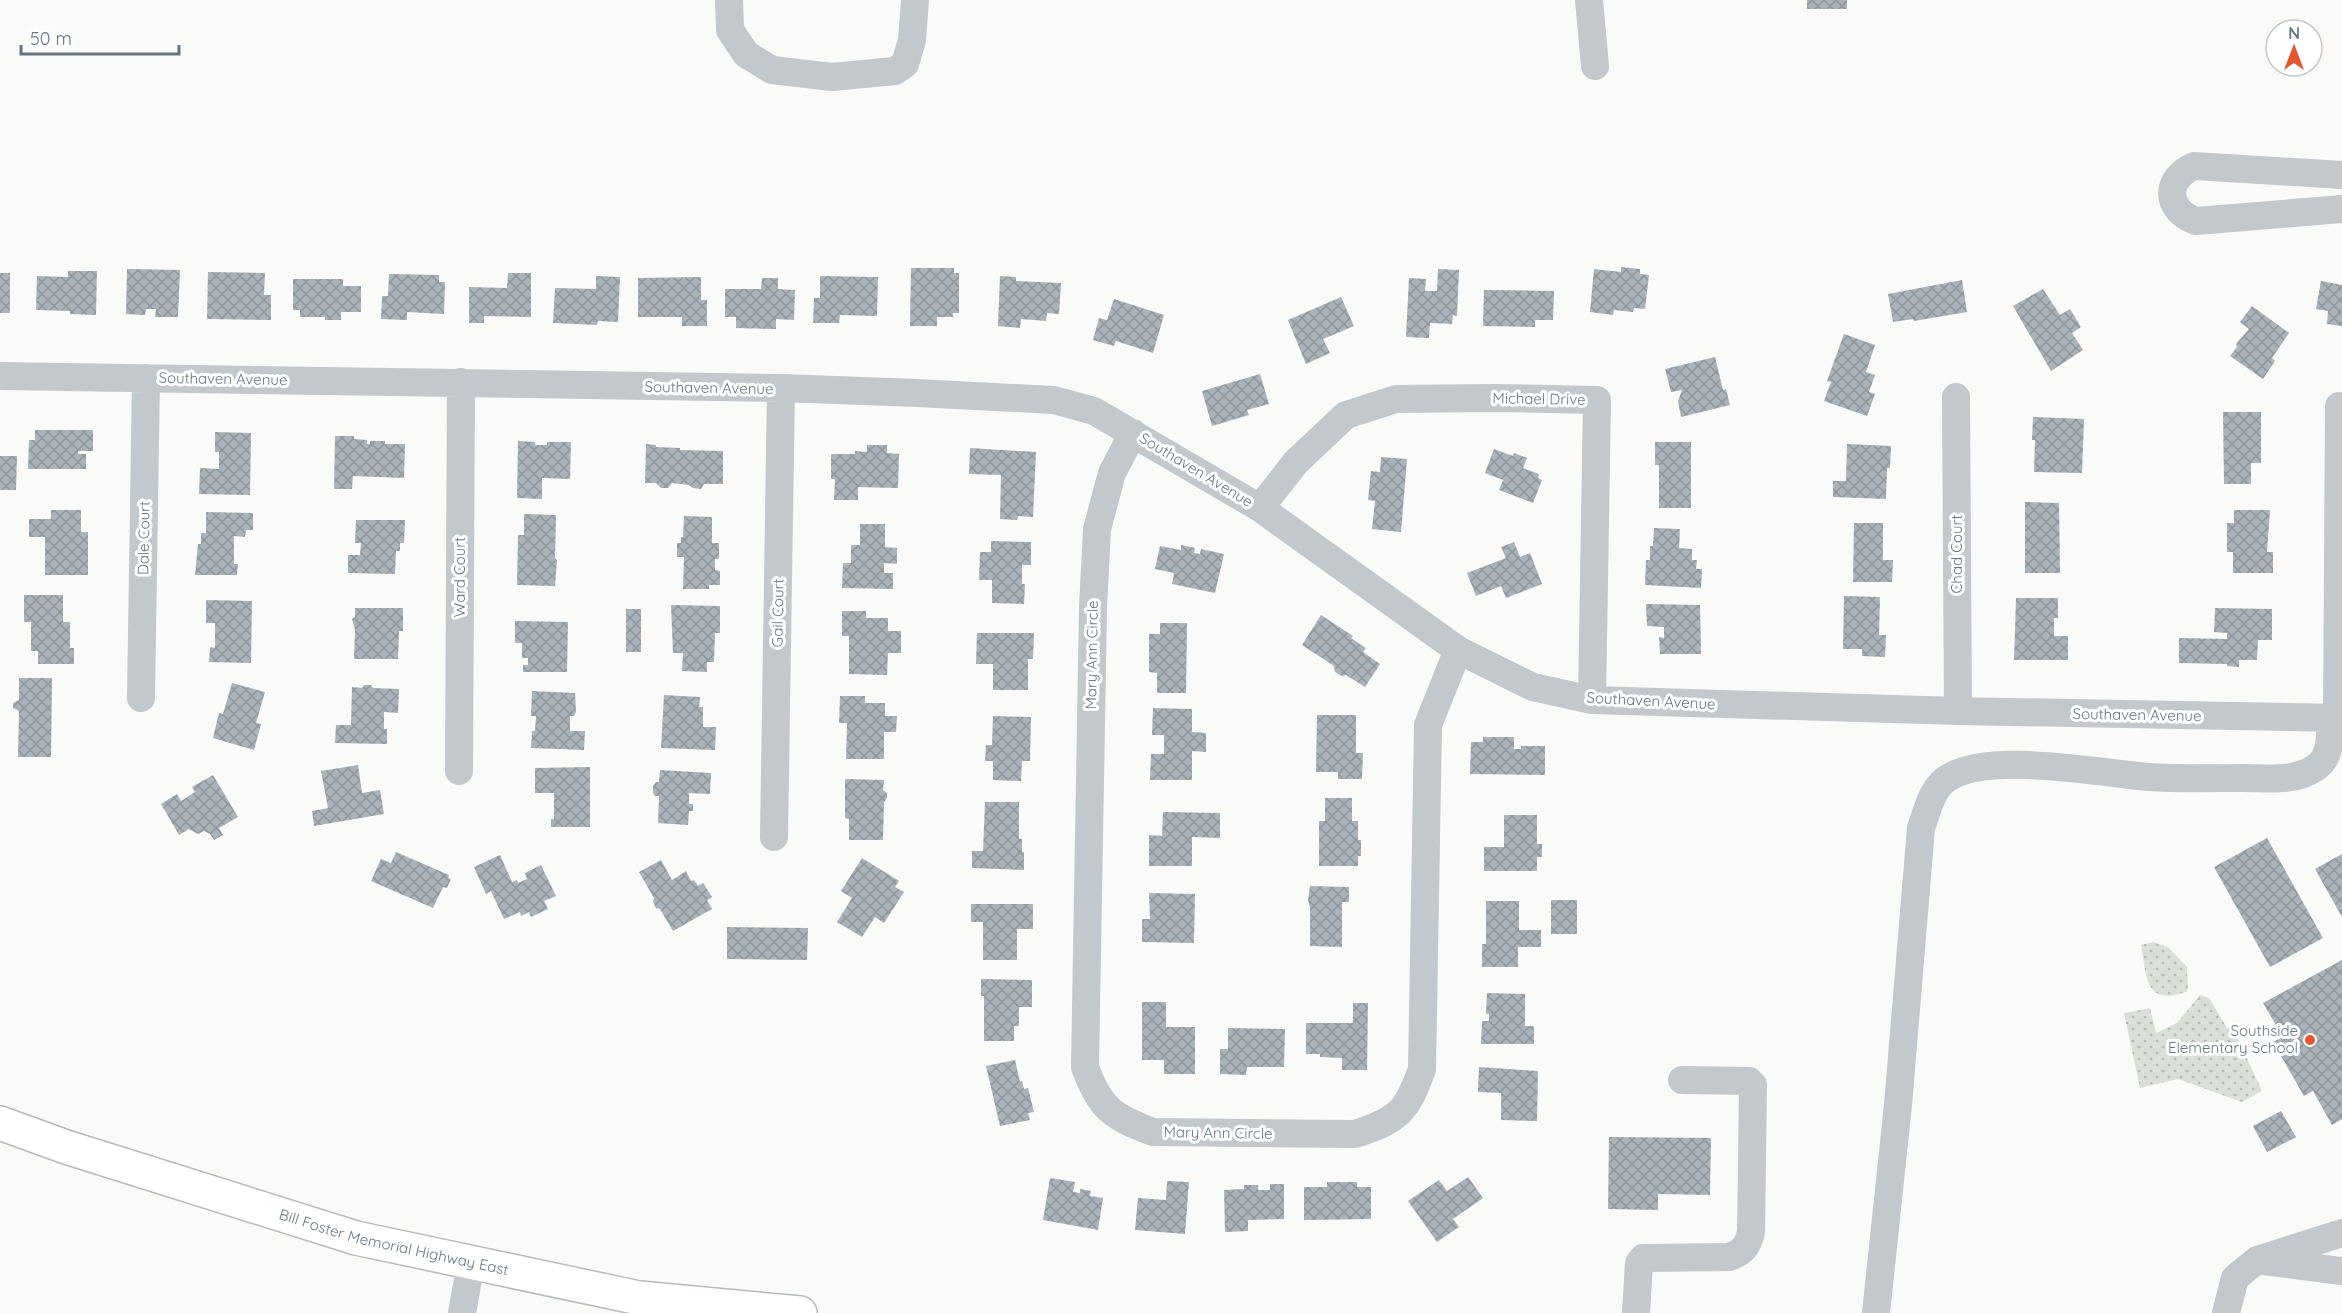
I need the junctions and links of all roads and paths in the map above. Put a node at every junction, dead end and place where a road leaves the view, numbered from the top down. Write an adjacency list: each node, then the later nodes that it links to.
1 (729, 0): 2 (street)
2 (915, 0)
3 (1589, 0): 4 (street)
4 (1595, 66)
5 (2342, 175): 6 (street)
6 (2342, 209)
7 (0, 376): 8 (street, Southaven Avenue)
8 (146, 378): 9 (street, Southaven Avenue); 16 (street, Dale Court)
9 (461, 382): 10 (street, Southaven Avenue); 20 (street, Ward Court)
10 (781, 388): 13 (street, Southaven Avenue); 21 (street, Gail Court)
11 (1956, 397): 18 (street, Chad Court)
12 (2339, 406): 19 (street)
13 (1133, 433): 14 (street, Southaven Avenue); 15 (street, Mary Ann Circle)
14 (1260, 508): 15 (street, Southaven Avenue); 17 (street, Michael Drive)
15 (1458, 650): 17 (street, Southaven Avenue)
16 (141, 698)
17 (1592, 700): 18 (street, Southaven Avenue)
18 (1958, 711): 19 (street, Southaven Avenue)
19 (2336, 718): 31 (street)
20 (459, 771)
21 (774, 837)
22 (1682, 1080): 30 (street)
23 (0, 1123): 26 (main road, Bill Foster Memorial Highway East)
24 (2342, 1233): 25 (street)
25 (2257, 1260): 27 (street); 32 (street)
26 (471, 1263): 28 (street); 29 (main road, Bill Foster Memorial Highway East)
27 (2342, 1271)
28 (462, 1313)
29 (800, 1313)
30 (1636, 1313)
31 (1876, 1313)
32 (2226, 1313)

